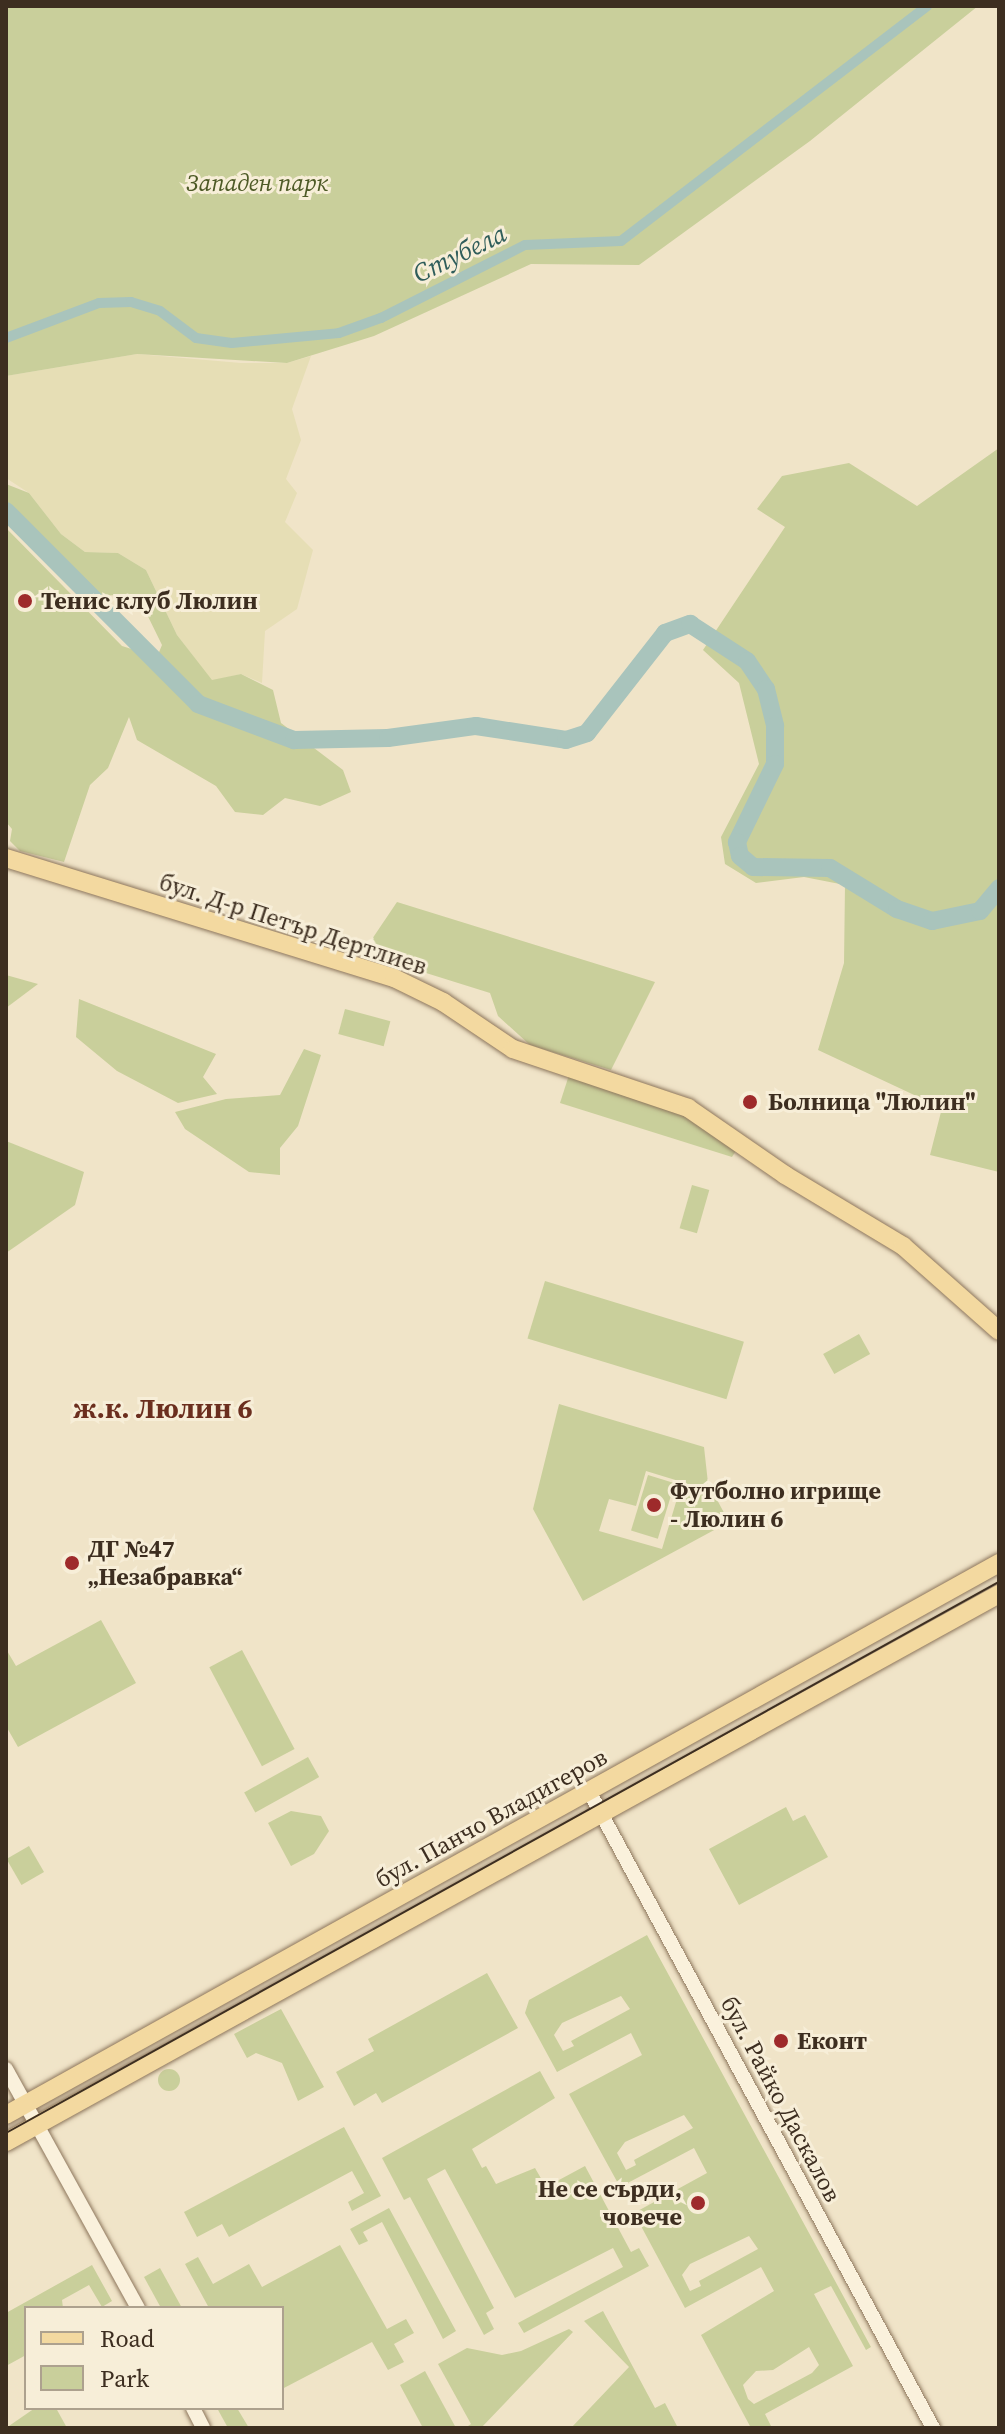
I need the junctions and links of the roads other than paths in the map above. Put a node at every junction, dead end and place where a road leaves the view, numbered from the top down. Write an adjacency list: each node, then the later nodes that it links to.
1 (6, 858): 2 (main road, бул. Д-р Петър Дертлиев)
2 (999, 1331)
3 (999, 1563): 5 (main road, бул. Панчо Владигеров)
4 (999, 1594): 6 (main road, бул. Панчо Владигеров)
5 (589, 1791): 6 (street, бул. Райко Даскалов); 8 (main road, бул. Панчо Владигеров)
6 (602, 1814): 10 (main road, бул. Панчо Владигеров); 15 (street, бул. Райко Даскалов)
7 (6, 2069): 8 (street)
8 (25, 2104): 9 (main road, бул. Панчо Владигеров); 10 (street)
9 (6, 2115)
10 (36, 2125): 11 (main road, бул. Панчо Владигеров); 12 (street)
11 (6, 2142)
12 (137, 2306)
13 (194, 2410): 14 (street)
14 (203, 2428)
15 (933, 2428)

